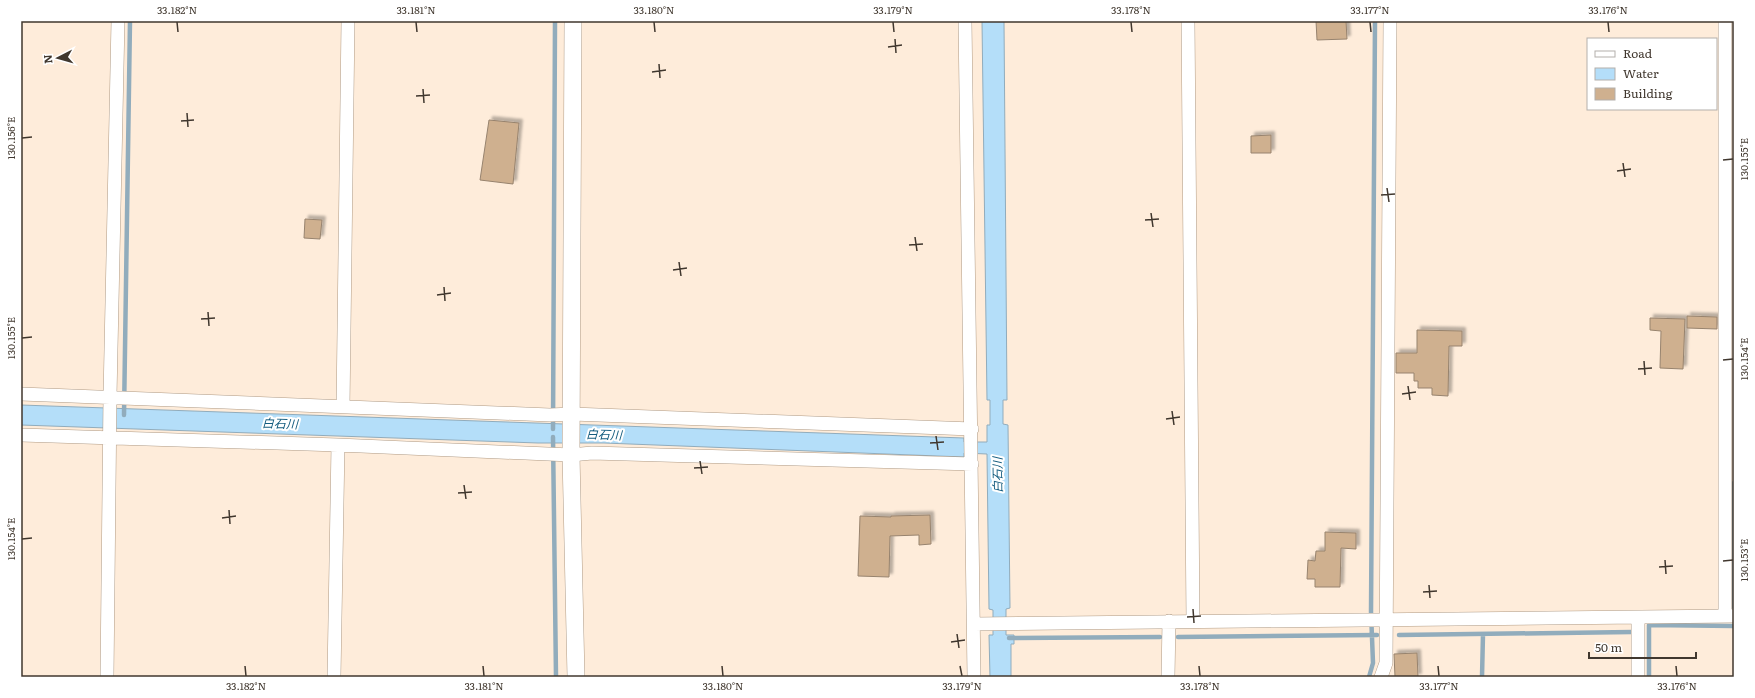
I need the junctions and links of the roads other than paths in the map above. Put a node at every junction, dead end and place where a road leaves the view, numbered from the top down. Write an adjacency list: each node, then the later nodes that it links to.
1 (118, 21): 9 (street)
2 (348, 21): 10 (street)
3 (573, 21): 11 (street)
4 (965, 21): 12 (street)
5 (1188, 21): 22 (street)
6 (1390, 21): 20 (street)
7 (1725, 21): 18 (street)
8 (21, 394): 9 (street)
9 (117, 397): 10 (street); 14 (street)
10 (343, 407): 11 (street)
11 (563, 416): 12 (street); 16 (street)
12 (972, 433): 17 (street)
13 (21, 435): 14 (street)
14 (111, 437): 15 (street); 24 (street)
15 (338, 445): 16 (street); 25 (street)
16 (562, 453): 17 (street); 26 (street)
17 (972, 461): 23 (street)
18 (1729, 616): 19 (street)
19 (1638, 618): 20 (street); 30 (street)
20 (1376, 620): 22 (street); 29 (street)
21 (1169, 621): 22 (street); 23 (street); 28 (street)
22 (1193, 621)
23 (974, 624): 27 (street)
24 (107, 677)
25 (334, 677)
26 (576, 677)
27 (974, 677)
28 (1168, 677)
29 (1381, 677)
30 (1638, 677)

